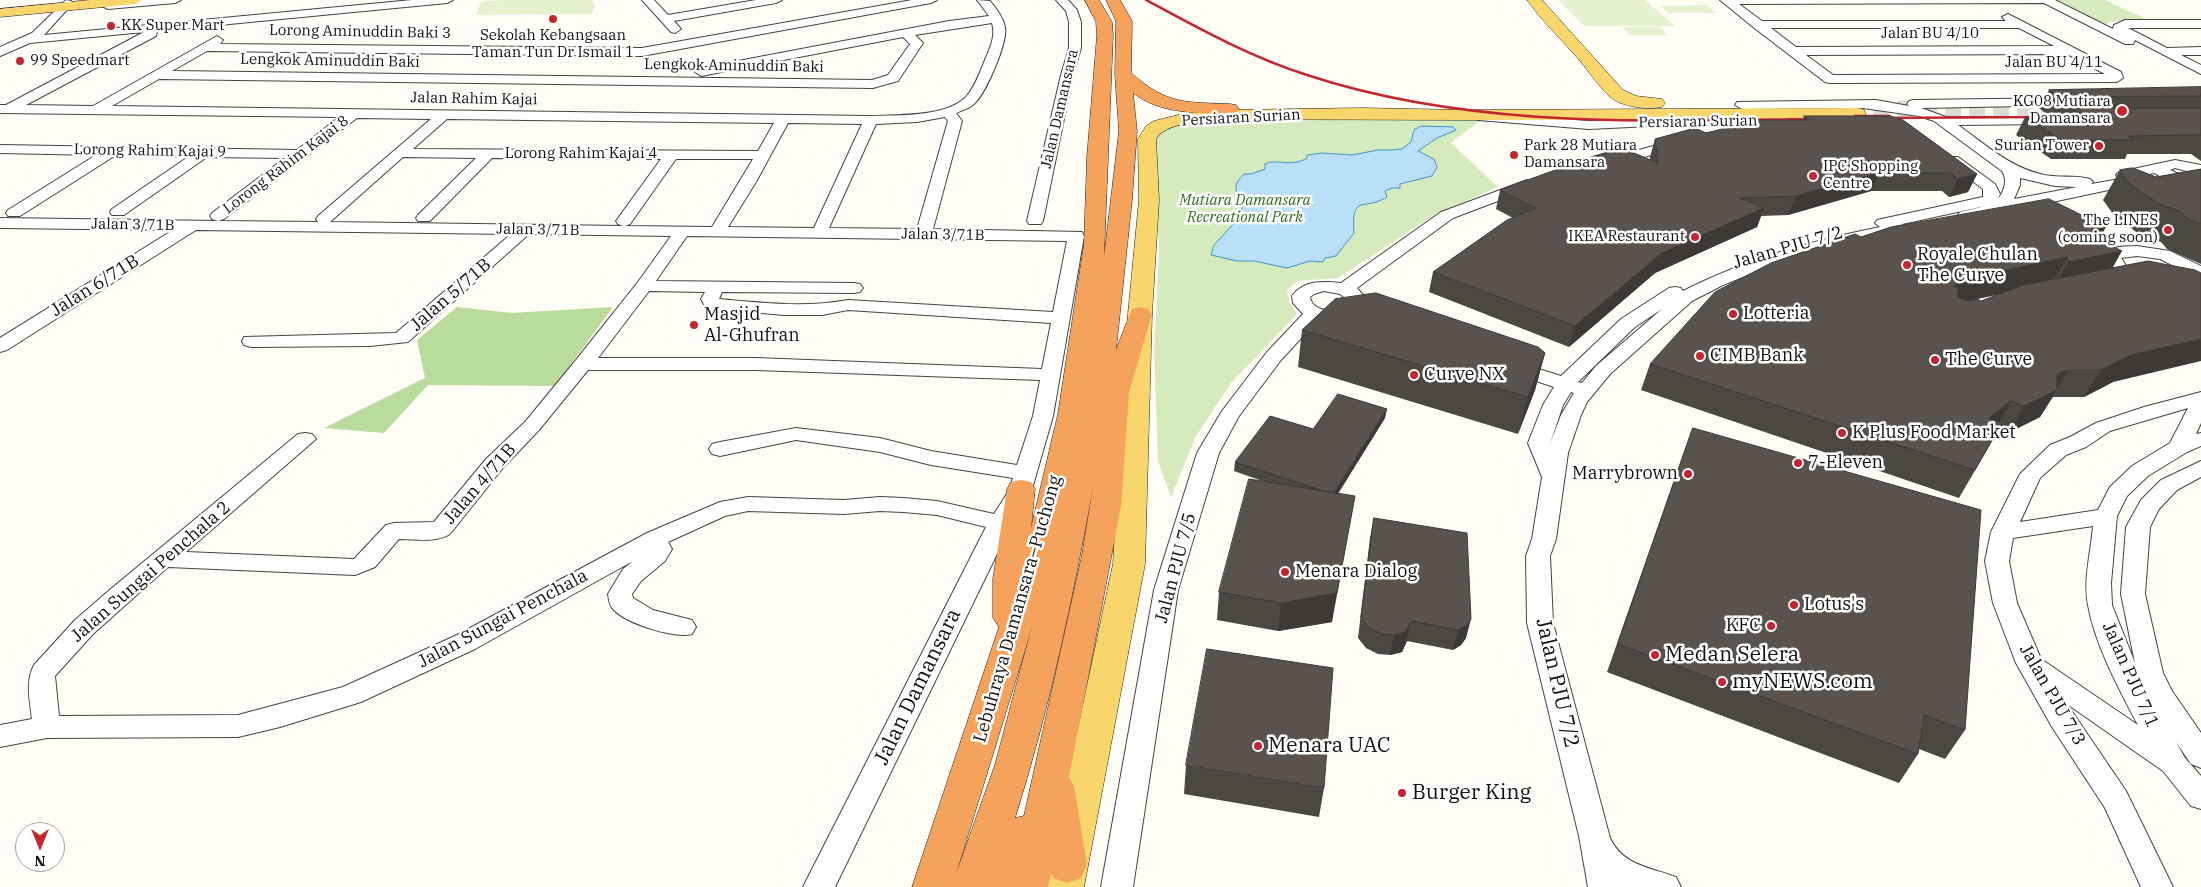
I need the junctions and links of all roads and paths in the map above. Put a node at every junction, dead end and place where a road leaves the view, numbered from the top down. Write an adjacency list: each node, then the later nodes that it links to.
1 (93, 0): 17 (main road)
2 (135, 0): 17 (main road)
3 (176, 0): 17 (street)
4 (397, 0): 19 (street)
5 (447, 0): 19 (street)
6 (648, 0): 22 (street)
7 (776, 0): 22 (street)
8 (931, 0): 34 (street, Lorong Aminuddin Baki 3)
9 (983, 0): 23 (street)
10 (1062, 0): 97 (street, Jalan Damansara)
11 (1113, 0): 44 (highway, Lebuhraya Damansara–Puchong)
12 (1534, 0): 49 (main road)
13 (1726, 0): 16 (street); 28 (street)
14 (2046, 0): 16 (street); 45 (street)
15 (1090, 1): 78 (highway, Lebuhraya Damansara–Puchong)
16 (1977, 1): 26 (street, Jalan BU 4/11)
17 (63, 7): 18 (main road); 20 (main road); 32 (street)
18 (0, 9)
19 (313, 11): 24 (street); 25 (street)
20 (0, 13)
21 (1530, 18): 50 (main road)
22 (665, 19): 34 (street)
23 (996, 19): 31 (street); 56 (street, Jalan Rahim Kajai)
24 (251, 20): 25 (street); 35 (street)
25 (178, 24): 29 (street); 32 (street)
26 (2020, 24): 28 (street); 37 (street, Jalan BU 4/11)
27 (2201, 24): 38 (street)
28 (1757, 25): 36 (street)
29 (162, 28): 30 (street); 52 (street)
30 (144, 30): 33 (street); 52 (street)
31 (905, 33): 41 (street); 47 (street, Lengkok Aminuddin Baki)
32 (31, 38): 33 (street); 40 (street)
33 (53, 38): 40 (street)
34 (689, 44): 35 (street, Lorong Aminuddin Baki 3)
35 (204, 47): 43 (street)
36 (1792, 50): 37 (street, Jalan BU 4/10); 37 (street, Jalan BU 4/11)
37 (2069, 50)
38 (2163, 51): 39 (street); 42 (street)
39 (2201, 51)
40 (3, 57)
41 (728, 67): 46 (street); 47 (street)
42 (2201, 70)
43 (157, 75): 46 (street, Lengkok Aminuddin Baki); 54 (street)
44 (1123, 75): 53 (highway); 87 (highway, Lebuhraya Damansara–Puchong)
45 (2201, 77)
46 (667, 81): 47 (street, Lengkok Aminuddin Baki)
47 (740, 82)
48 (2085, 102): 60 (street)
49 (1742, 105): 51 (main road); 60 (street)
50 (1553, 108): 51 (main road, Persiaran Surian); 53 (main road, Persiaran Surian)
51 (1617, 108): 55 (main road, Persiaran Surian)
52 (3, 109): 54 (street, Jalan Rahim Kajai)
53 (1230, 109)
54 (96, 110): 57 (street, Jalan Rahim Kajai)
55 (1706, 110)
56 (948, 112): 62 (street, Jalan Rahim Kajai); 102 (street)
57 (354, 113): 58 (street, Jalan Rahim Kajai); 75 (street, Lorong Rahim Kajai 8)
58 (443, 114): 61 (street, Jalan Rahim Kajai); 73 (street)
59 (1466, 115): 60 (main road, Persiaran Surian); 66 (street, Persiaran Surian); 117 (main road, Persiaran Surian)
60 (1868, 117): 64 (street, Persiaran Surian); 64 (street); 66 (street, Persiaran Surian)
61 (783, 119): 62 (street, Jalan Rahim Kajai); 77 (street)
62 (871, 120): 101 (street)
63 (2066, 120): 65 (street, Persiaran Surian)
64 (1943, 121): 65 (street, Persiaran Surian); 67 (street)
65 (1988, 121): 67 (street)
66 (1651, 122): 80 (street)
67 (1968, 138): 81 (street)
68 (0, 149): 69 (street, Lorong Rahim Kajai 9)
69 (25, 149): 70 (street, Lorong Rahim Kajai 9); 79 (street)
70 (114, 150): 71 (street, Lorong Rahim Kajai 9); 91 (street)
71 (204, 152): 75 (street, Lorong Rahim Kajai 9); 90 (street)
72 (1943, 152): 124 (street, Jalan PJU 7/2)
73 (400, 153): 74 (street, Lorong Rahim Kajai 4); 95 (street)
74 (489, 153): 76 (street, Lorong Rahim Kajai 4); 94 (street)
75 (300, 154): 93 (street, Lorong Rahim Kajai 8)
76 (670, 155): 77 (street, Lorong Rahim Kajai 4); 96 (street)
77 (763, 155): 100 (street)
78 (1097, 157): 105 (highway); 139 (highway, Lebuhraya Damansara–Puchong)
79 (0, 164)
80 (1591, 168)
81 (2007, 168): 82 (street); 89 (street)
82 (2159, 168): 83 (street); 84 (street)
83 (2201, 170)
84 (2176, 180): 86 (street, Jalan PJU 7/2); 88 (street, Jalan PJU 7/2)
85 (1538, 182): 114 (street)
86 (2201, 184)
87 (1122, 200): 126 (highway); 150 (highway, Lebuhraya Damansara–Puchong)
88 (2031, 202): 89 (street, Jalan PJU 7/2); 92 (street)
89 (2000, 207): 125 (street, Jalan PJU 7/2)
90 (118, 212)
91 (14, 214)
92 (2056, 214)
93 (218, 216)
94 (424, 218)
95 (324, 219)
96 (624, 221)
97 (1035, 221)
98 (0, 223): 99 (street, Jalan 3/71B)
99 (191, 226): 103 (street, Jalan 3/71B); 120 (street, Jalan 6/71B)
100 (720, 226)
101 (822, 227)
102 (924, 229)
103 (524, 230): 104 (street, Jalan 3/71B); 119 (street, Jalan 5/71B)
104 (682, 232): 105 (street, Jalan 3/71B); 110 (street, Jalan 4/71B)
105 (1076, 236): 118 (street, Jalan Damansara)
106 (2106, 239): 107 (street)
107 (2131, 251): 108 (street); 112 (street)
108 (2134, 278): 109 (street); 112 (street)
109 (2107, 283)
110 (644, 286): 111 (street); 122 (street, Jalan 4/71B)
111 (716, 287): 113 (street); 118 (street)
112 (2184, 287): 115 (street)
113 (854, 288)
114 (1344, 289): 116 (street); 116 (street)
115 (2201, 295)
116 (1314, 313): 153 (street, Jalan PJU 7/5)
117 (1140, 314): 126 (highway)
118 (1061, 318): 123 (street, Jalan Damansara)
119 (251, 341)
120 (0, 346)
121 (1500, 357): 124 (street)
122 (583, 364): 123 (street); 137 (street, Jalan 4/71B)
123 (1052, 376): 133 (street, Jalan Damansara)
124 (1568, 380): 125 (street); 132 (street, Jalan PJU 7/2)
125 (1590, 387): 132 (street, Jalan PJU 7/2)
126 (1125, 394): 144 (highway); 147 (main road)
127 (2201, 400): 129 (street); 135 (street, Jalan PJU 7/3)
128 (305, 439): 137 (street, Jalan Sungai Penchala 2)
129 (2190, 443): 134 (street, Jalan PJU 7/1)
130 (720, 449): 133 (street)
131 (2201, 468): 143 (street, Jalan PJU 7/1)
132 (1554, 476): 146 (street, Jalan PJU 7/2)
133 (1006, 502): 136 (street, Jalan Sungai Penchala); 139 (highway); 149 (street, Jalan Damansara)
134 (2106, 516): 135 (street); 143 (street, Jalan PJU 7/1)
135 (2003, 532): 140 (street, Jalan PJU 7/3)
136 (655, 539): 138 (street); 141 (street, Jalan Sungai Penchala)
137 (163, 559): 141 (street, Jalan Sungai Penchala 2)
138 (683, 627)
139 (1008, 650): 148 (highway, Lebuhraya Damansara–Puchong)
140 (2029, 663): 143 (street); 156 (street, Jalan PJU 7/3)
141 (47, 727): 142 (street, Jalan Sungai Penchala)
142 (0, 736)
143 (2188, 761): 145 (street, Jalan PJU 7/1)
144 (1052, 770): 147 (highway); 151 (highway); 152 (highway)
145 (2201, 797)
146 (1594, 836): 154 (street, Jalan PJU 7/2); 155 (street)
147 (1066, 876)
148 (934, 877)
149 (819, 887)
150 (972, 887)
151 (1007, 887)
152 (1028, 887)
153 (1117, 887)
154 (1604, 887)
155 (1665, 887)
156 (2157, 887)

